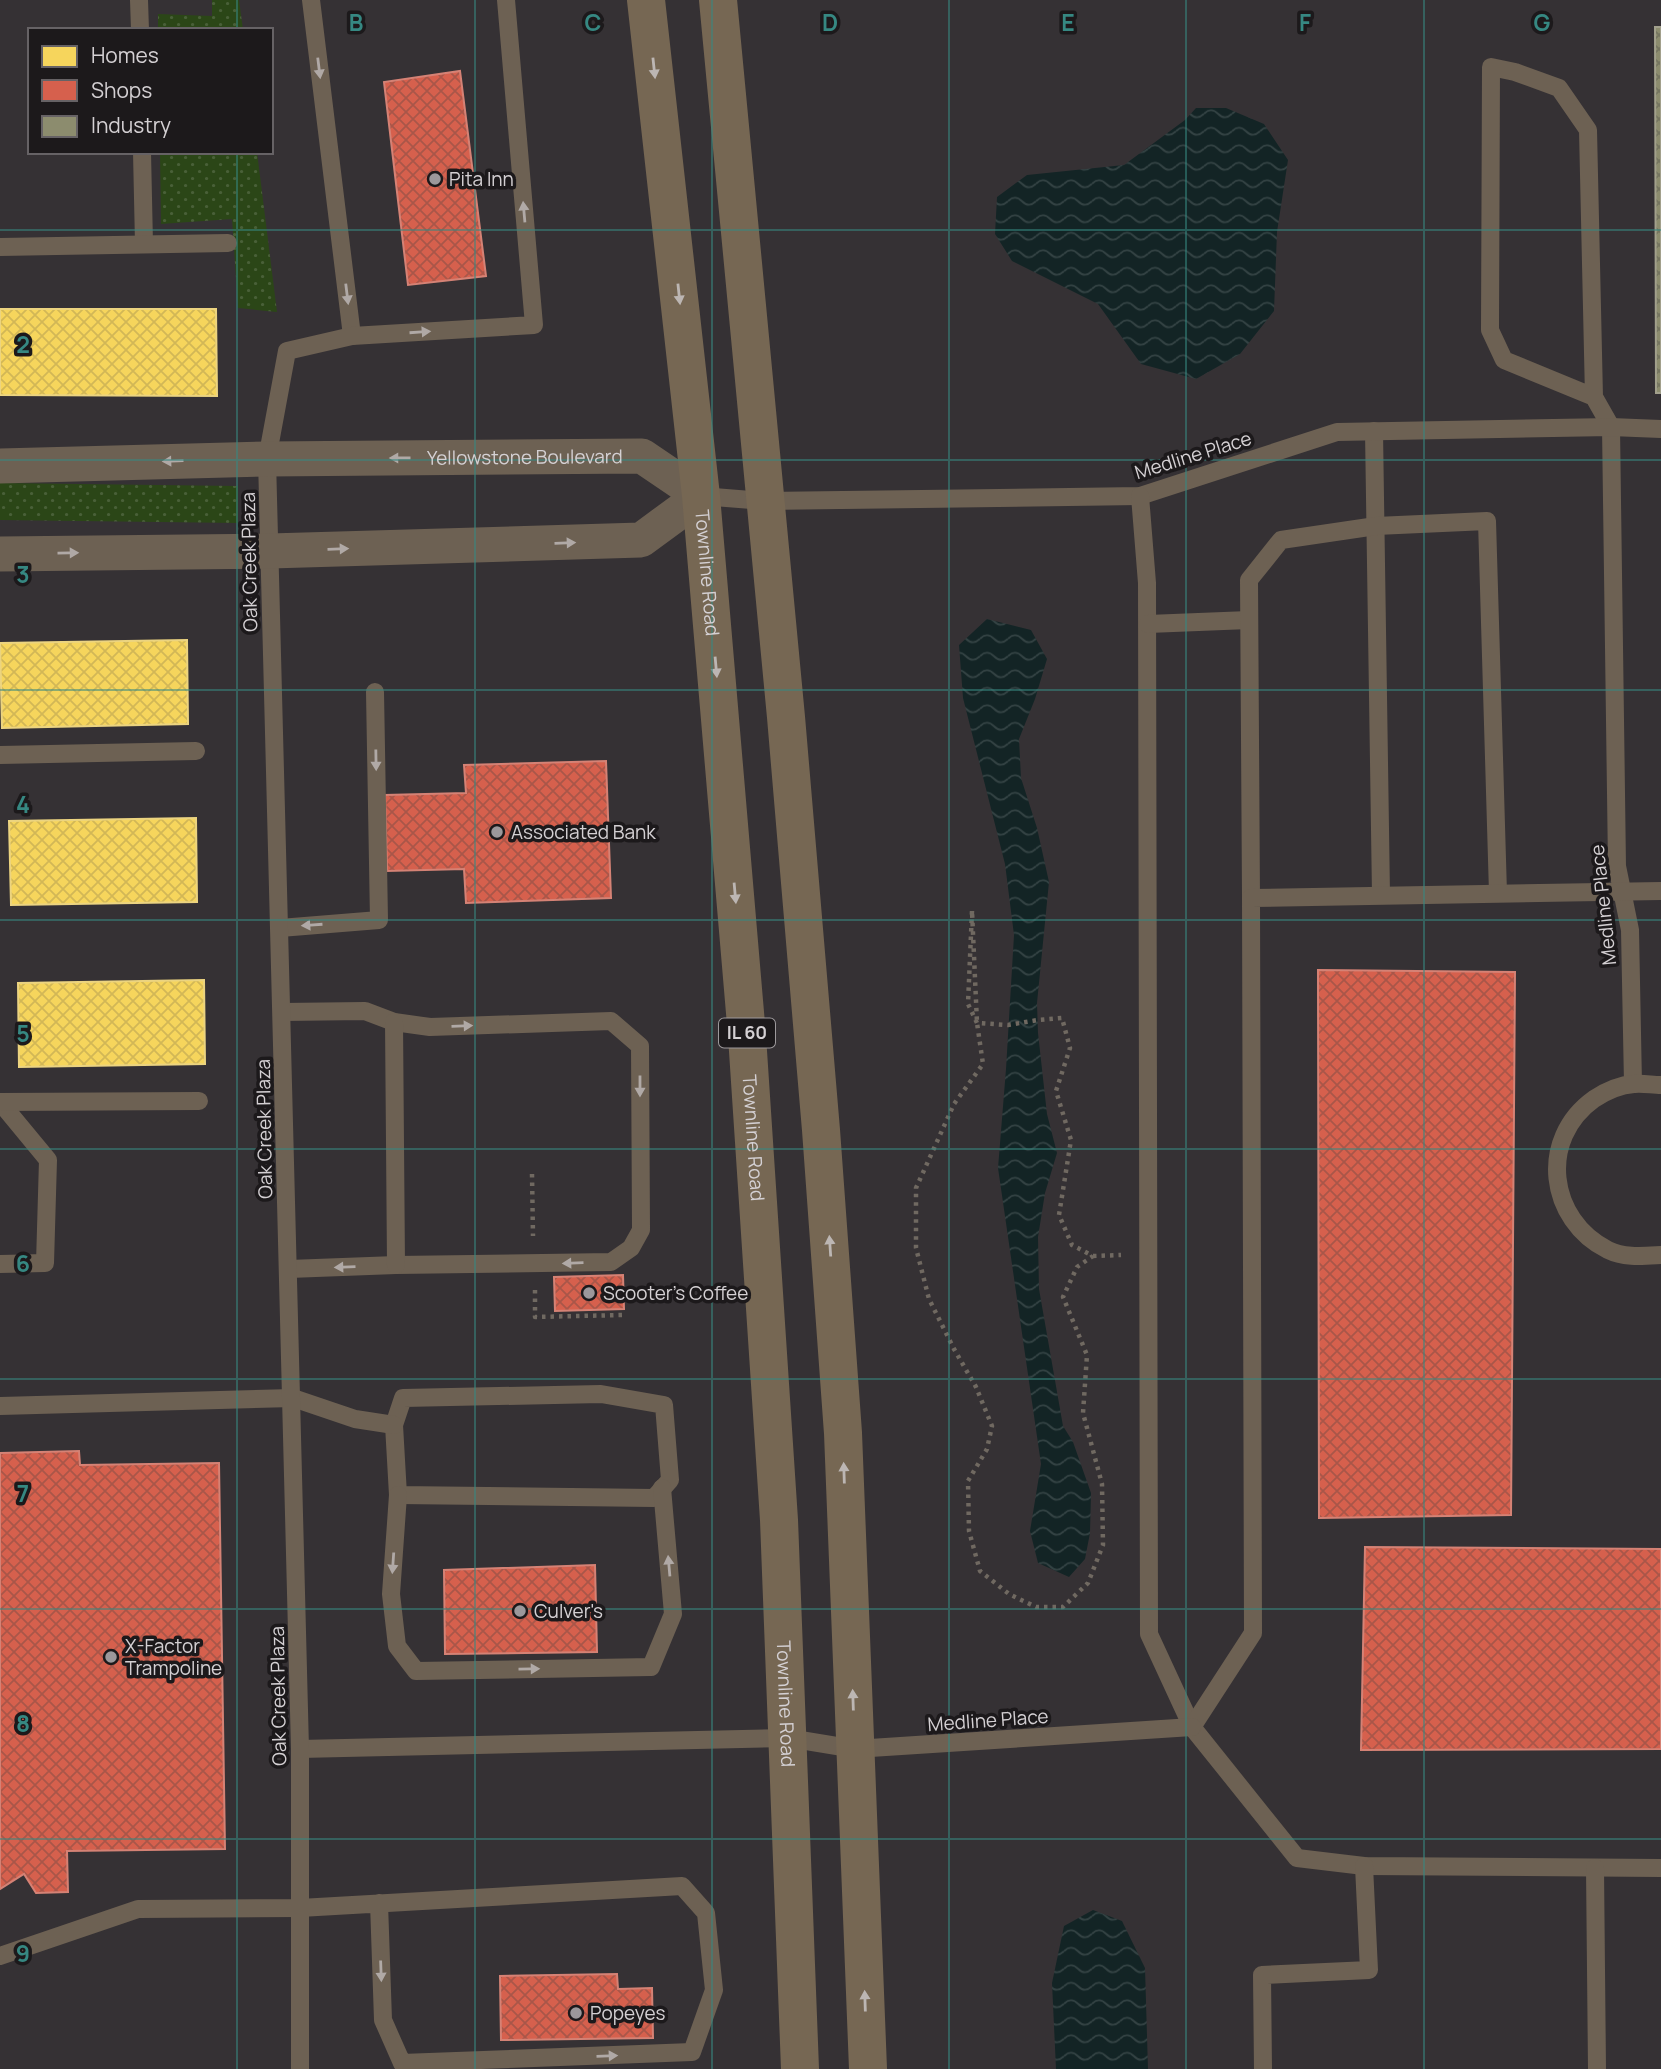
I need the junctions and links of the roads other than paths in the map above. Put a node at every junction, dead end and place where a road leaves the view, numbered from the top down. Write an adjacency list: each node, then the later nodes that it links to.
1 (139, 0): 6 (lane)
2 (311, 0): 11 (lane, one-way to 11)
3 (506, 0): 11 (lane, one-way to 3)
4 (646, 0): 18 (main road, Townline Road / IL 60, one-way to 18)
5 (718, 0): 20 (main road)
6 (140, 28)
7 (142, 154): 9 (lane)
8 (228, 243): 9 (lane)
9 (144, 244): 10 (lane)
10 (0, 247)
11 (352, 336): 16 (lane, Oak Creek Plaza)
12 (1594, 397): 12 (lane, Medline Place); 13 (lane, Medline Place)
13 (1611, 427): 14 (lane); 15 (lane, Medline Place); 29 (lane, Medline Place)
14 (1661, 429)
15 (1374, 431): 19 (lane, Medline Place); 21 (lane)
16 (267, 458): 17 (street, Yellowstone Boulevard, one-way to 17); 18 (street, Yellowstone Boulevard, one-way to 16); 22 (lane, Oak Creek Plaza)
17 (0, 467)
18 (701, 496): 20 (lane, Medline Place); 22 (street, one-way to 18); 51 (main road, Townline Road / IL 60, one-way to 51)
19 (1140, 496): 20 (lane, Medline Place); 25 (lane)
20 (765, 501): 53 (main road, one-way to 20)
21 (1376, 526): 24 (lane); 31 (lane); 32 (lane)
22 (270, 551): 23 (street, one-way to 22); 34 (lane, Oak Creek Plaza)
23 (0, 554)
24 (1250, 620): 25 (lane); 33 (lane)
25 (1147, 624): 50 (lane)
26 (375, 692): 34 (lane, one-way to 34)
27 (196, 751): 28 (lane)
28 (0, 755)
29 (1623, 891): 30 (lane); 31 (lane); 37 (lane, Medline Place)
30 (1661, 891)
31 (1498, 893): 32 (lane)
32 (1381, 895): 33 (lane)
33 (1251, 898): 50 (lane)
34 (280, 928): 35 (lane, Oak Creek Plaza)
35 (282, 1012): 36 (lane); 44 (lane, Oak Creek Plaza)
36 (394, 1022): 43 (lane); 43 (lane, one-way to 43)
37 (1633, 1084): 38 (lane); 41 (lane)
38 (1661, 1085)
39 (200, 1101): 40 (lane)
40 (0, 1102): 42 (lane)
41 (1661, 1255)
42 (0, 1264)
43 (396, 1265): 44 (lane, one-way to 44)
44 (289, 1269): 45 (lane, Oak Creek Plaza)
45 (293, 1398): 46 (lane); 47 (lane); 52 (lane, Oak Creek Plaza)
46 (0, 1406)
47 (394, 1425): 48 (lane); 49 (lane)
48 (662, 1489): 49 (lane); 49 (lane, one-way to 48)
49 (398, 1495)
50 (1192, 1727): 53 (lane, Medline Place); 54 (lane)
51 (788, 1738): 52 (lane, Medline Place); 53 (lane, Medline Place); 61 (main road, Townline Road / IL 60)
52 (300, 1749): 58 (lane, Oak Creek Plaza)
53 (855, 1749): 62 (main road, one-way to 53)
54 (1364, 1866): 55 (lane); 63 (lane)
55 (1595, 1868): 56 (lane); 64 (lane)
56 (1661, 1868)
57 (379, 1903): 57 (lane, one-way to 57); 58 (lane)
58 (300, 1908): 59 (lane); 60 (lane, Oak Creek Plaza)
59 (0, 1956)
60 (300, 2069)
61 (800, 2069)
62 (868, 2069)
63 (1263, 2069)
64 (1597, 2069)

